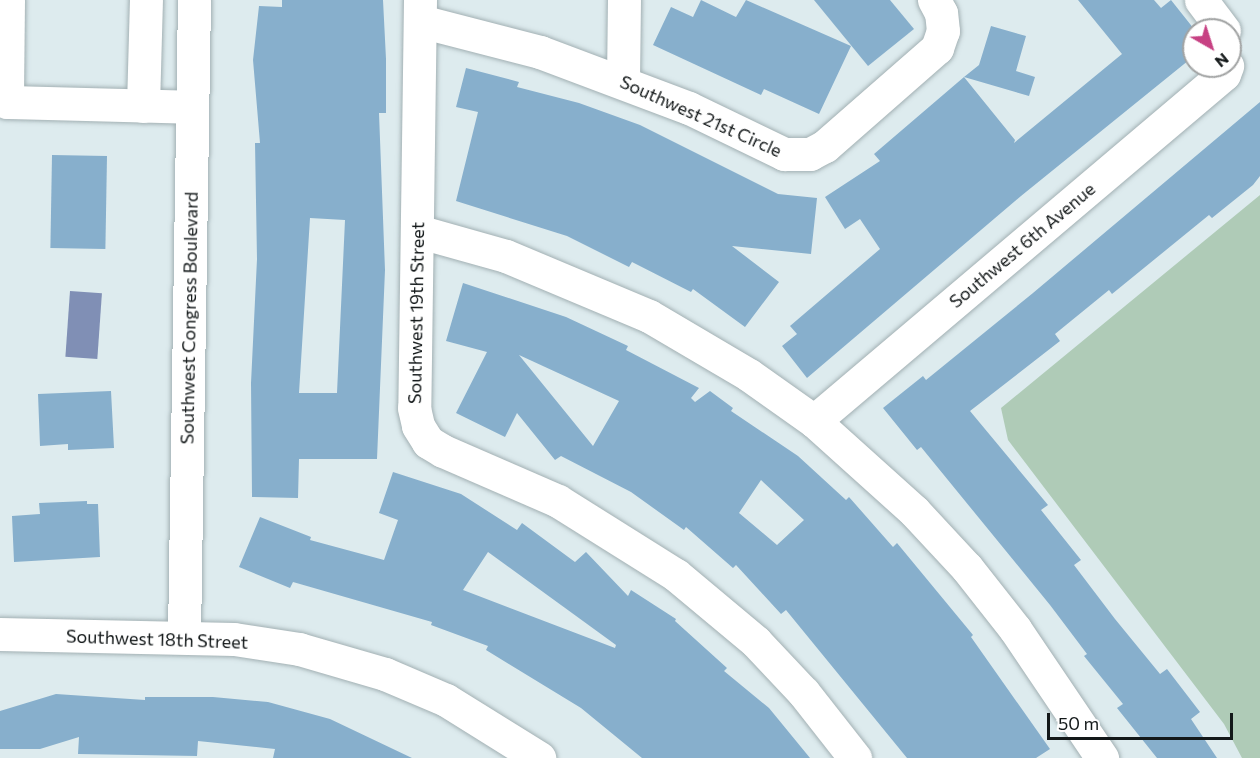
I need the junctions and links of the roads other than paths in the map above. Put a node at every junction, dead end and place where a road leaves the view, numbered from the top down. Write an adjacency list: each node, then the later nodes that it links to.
1 (8, 0): 11 (street)
2 (146, 0): 11 (street)
3 (194, 0): 12 (street, Southwest Congress Boulevard)
4 (624, 0): 10 (street)
5 (934, 0): 10 (street, Southwest 21st Circle)
6 (1201, 0): 8 (street)
7 (420, 11): 10 (street, Southwest 21st Circle); 13 (street, Southwest 19th Street)
8 (1215, 18)
9 (1219, 78): 14 (street, Southwest 6th Avenue)
10 (623, 81)
11 (143, 106): 12 (street)
12 (192, 107): 16 (street, Southwest Congress Boulevard)
13 (417, 231): 14 (street); 18 (street, Southwest 19th Street)
14 (813, 421): 19 (street)
15 (0, 634): 16 (street, Southwest 18th Street)
16 (184, 636): 17 (street, Southwest 18th Street)
17 (539, 758)
18 (855, 758)
19 (1102, 758)

